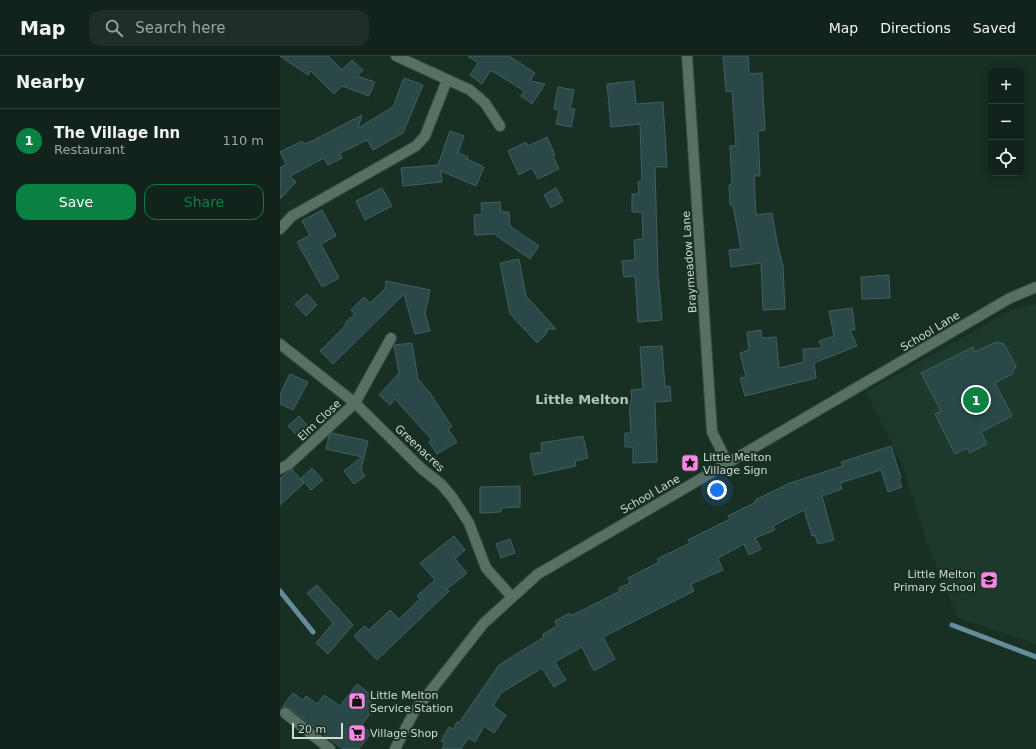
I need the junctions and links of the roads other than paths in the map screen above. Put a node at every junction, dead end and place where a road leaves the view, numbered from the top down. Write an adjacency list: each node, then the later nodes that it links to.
1 (396, 56): 3 (street)
2 (687, 56): 10 (street, Braymeadow Lane)
3 (447, 80): 4 (street); 5 (street)
4 (500, 126)
5 (280, 226)
6 (1036, 287): 10 (street, School Lane)
7 (391, 338): 9 (street, Elm Close)
8 (280, 344): 9 (street, Greenacres)
9 (355, 403): 11 (street, Elm Close); 12 (street, Greenacres)
10 (727, 462): 12 (street, School Lane)
11 (280, 469)
12 (511, 596): 15 (street, School Lane)
13 (285, 713): 14 (street)
14 (330, 749)
15 (395, 749)

